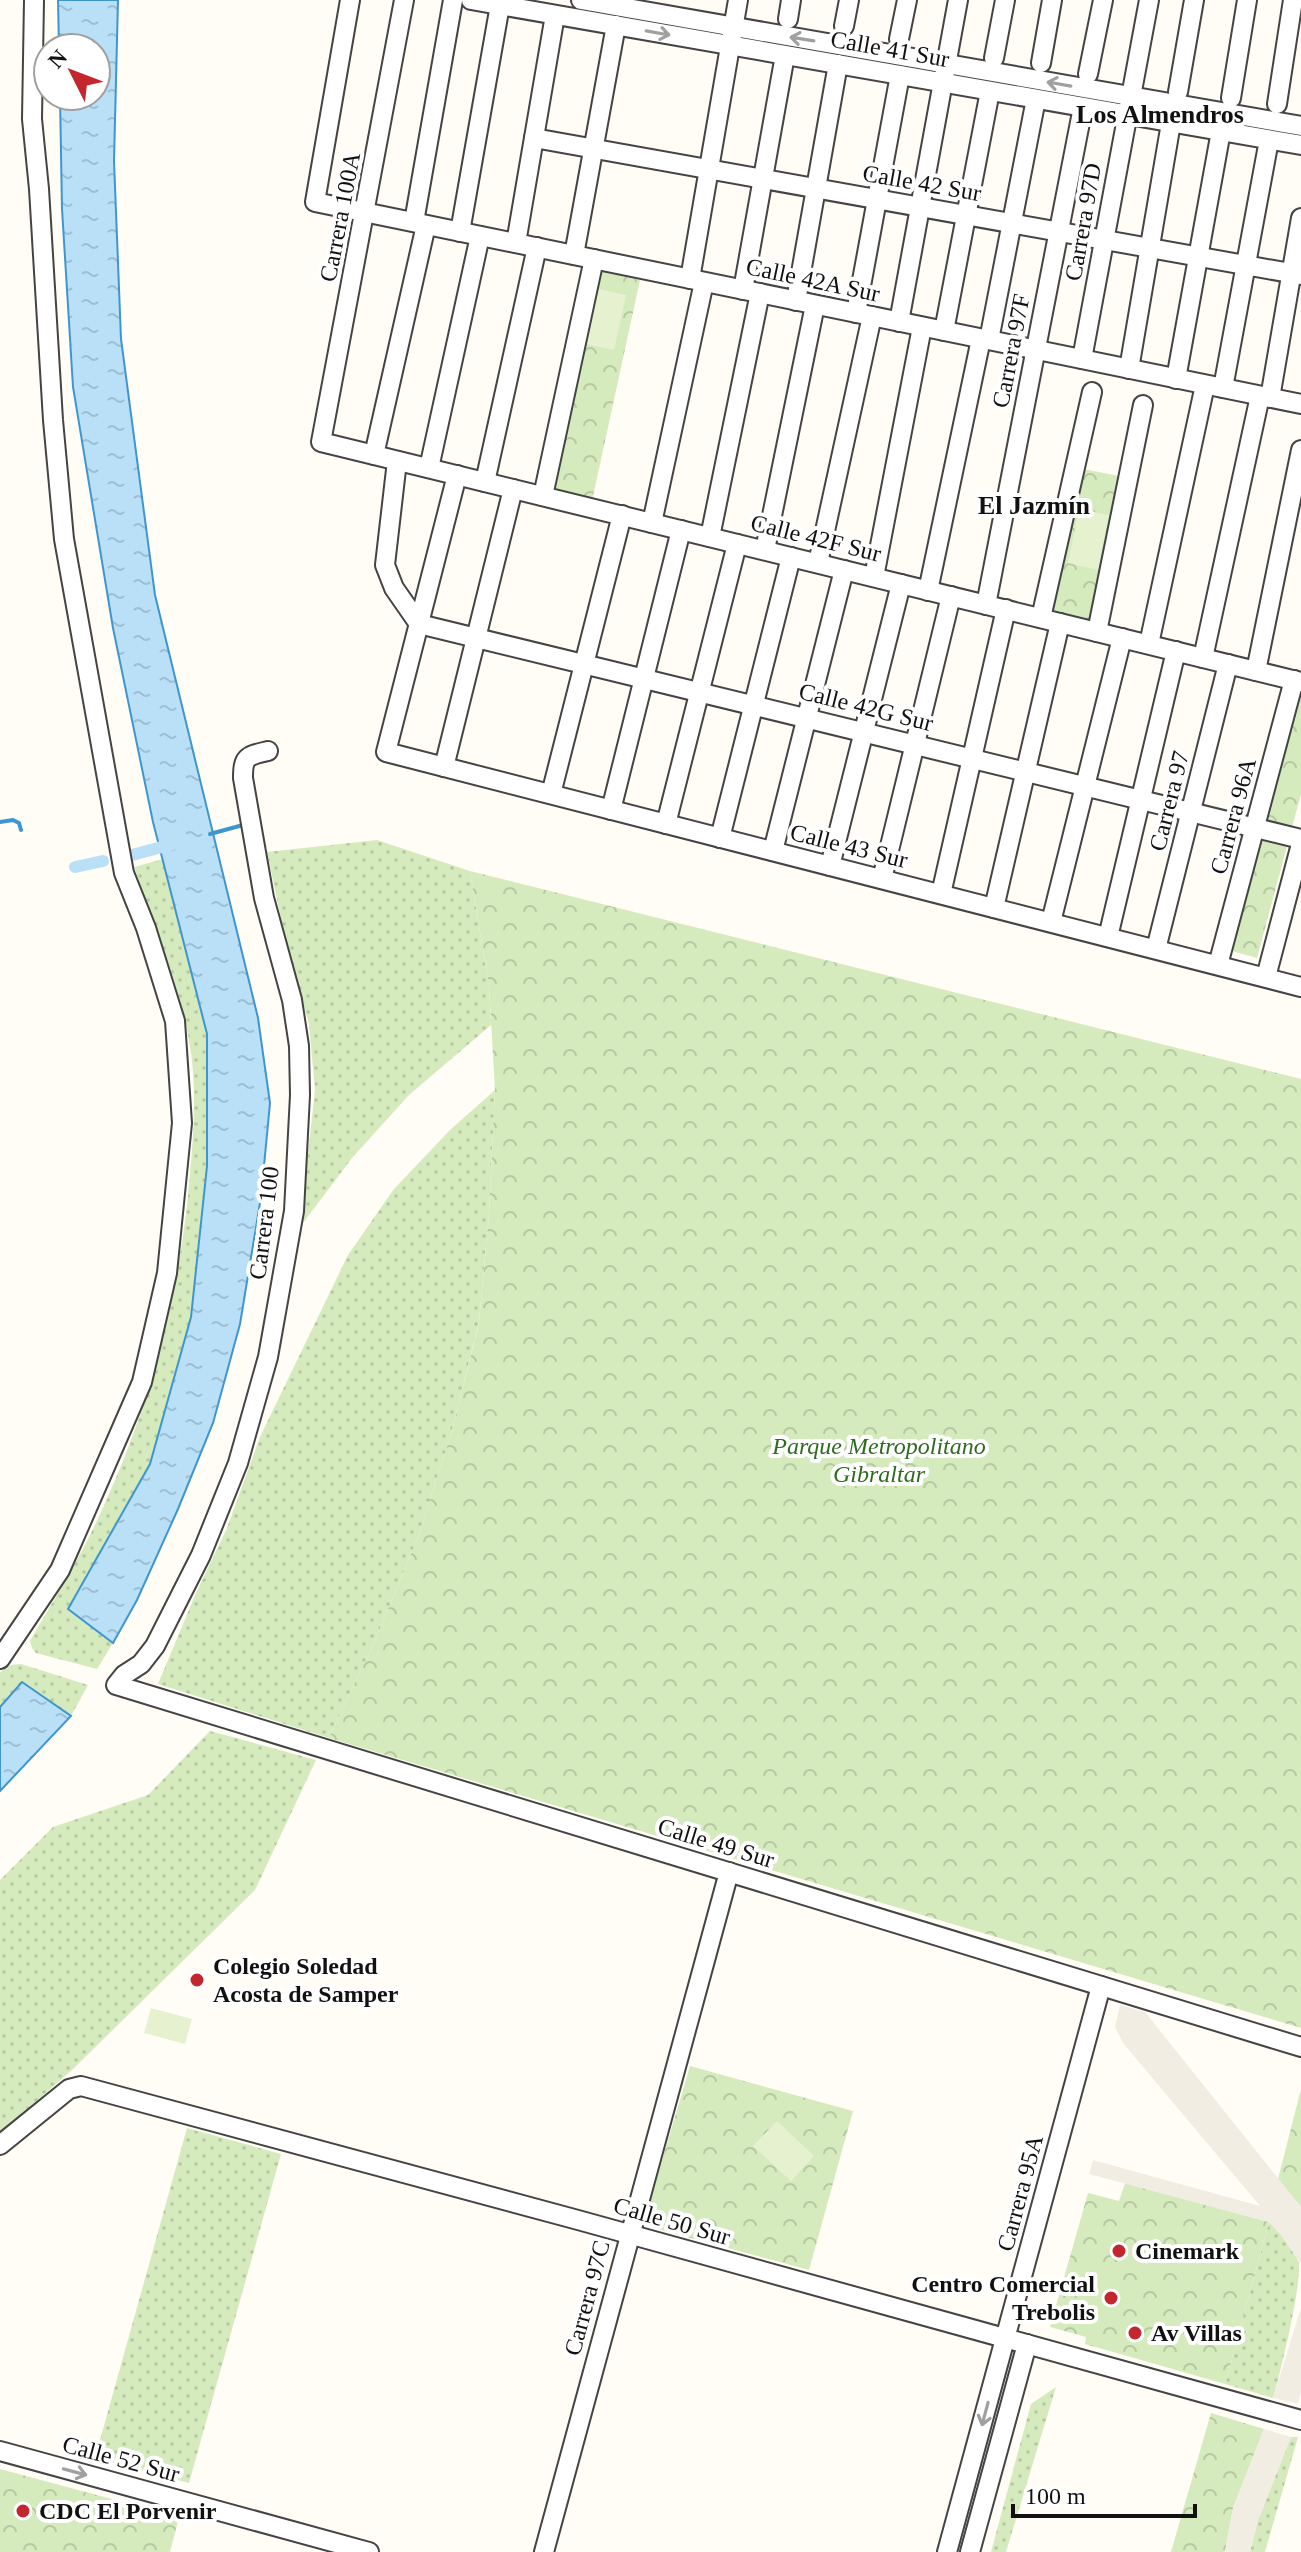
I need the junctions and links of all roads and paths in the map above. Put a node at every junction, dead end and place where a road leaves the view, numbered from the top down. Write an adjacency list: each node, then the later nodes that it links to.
1 (34, 0): 151 (street)
2 (350, 0): 50 (street, Calle 42A Sur)
3 (404, 0): 50 (street, Carrera 100A)
4 (453, 0): 53 (street)
5 (471, 0): 18 (street, Calle 41 Sur)
6 (581, 0): 22 (street, Calle 41 Sur)
7 (738, 0): 22 (street)
8 (849, 0): 21 (street)
9 (907, 0): 23 (street)
10 (958, 0): 28 (street)
11 (1005, 0): 25 (street)
12 (1052, 0): 26 (street)
13 (1103, 0): 29 (street)
14 (1149, 0): 36 (street, Carrera 97D)
15 (1194, 0): 32 (street)
16 (1247, 0): 33 (street)
17 (1293, 0): 35 (street)
18 (500, 5): 19 (street, Calle 41 Sur); 55 (street)
19 (555, 15): 20 (street, Calle 41 Sur); 41 (street)
20 (616, 25): 22 (street, Calle 41 Sur, one-way to 22); 44 (street)
21 (844, 26)
22 (732, 36): 24 (street, Calle 41 Sur); 28 (street, Calle 41 Sur, one-way to 22); 45 (street)
23 (899, 39)
24 (785, 55): 27 (street, Calle 41 Sur); 46 (street)
25 (994, 58)
26 (1041, 63)
27 (838, 64): 30 (street, Calle 41 Sur); 47 (street)
28 (945, 73): 30 (street, Calle 41 Sur); 31 (street, Calle 41 Sur); 36 (street, Calle 41 Sur, one-way to 28); 49 (street)
29 (1088, 74)
30 (900, 75): 48 (street)
31 (990, 91): 34 (street, Calle 41 Sur); 51 (street)
32 (1178, 92)
33 (1231, 98)
34 (1036, 99): 37 (street, Calle 41 Sur); 54 (street)
35 (1277, 104)
36 (1129, 106): 37 (street, Calle 41 Sur); 38 (street, Calle 41 Sur); 39 (street, Calle 41 Sur); 58 (street, Carrera 97D)
37 (1083, 107): 56 (street, Carrera 97F)
38 (1171, 123): 40 (street, Calle 41 Sur); 61 (street)
39 (1301, 126)
40 (1221, 131): 42 (street, Calle 41 Sur); 63 (street)
41 (534, 138): 44 (street, Calle 42 Sur); 59 (street)
42 (1269, 140): 43 (street, Calle 41 Sur); 65 (street)
43 (1301, 145)
44 (594, 148): 45 (street, Calle 42 Sur); 62 (street)
45 (709, 169): 46 (street, Calle 42 Sur); 67 (street)
46 (763, 179): 47 (street, Calle 42 Sur); 68 (street)
47 (816, 189): 48 (street, Calle 42 Sur); 69 (street)
48 (876, 200): 49 (street, Calle 42 Sur); 71 (street)
49 (920, 208): 51 (street, Calle 42 Sur); 72 (street)
50 (366, 212): 53 (street, Calle 42A Sur); 85 (street, Carrera 100A)
51 (966, 216): 54 (street, Calle 42 Sur); 74 (street)
52 (1301, 218): 66 (street)
53 (420, 224): 55 (street, Calle 42A Sur); 87 (street)
54 (1011, 224): 56 (street, Calle 42 Sur); 75 (street)
55 (460, 232): 57 (street, Calle 42A Sur)
56 (1059, 232): 58 (street, Calle 42 Sur); 76 (street, Carrera 97F)
57 (480, 236): 59 (street, Calle 42A Sur); 89 (street)
58 (1104, 240): 61 (street, Calle 42 Sur); 77 (street, Carrera 97D)
59 (516, 243): 60 (street, Calle 42A Sur)
60 (537, 247): 62 (street, Calle 42A Sur); 91 (street)
61 (1150, 248): 63 (street, Calle 42 Sur); 78 (street)
62 (574, 255): 64 (street, Calle 42A Sur)
63 (1198, 257): 65 (street, Calle 42 Sur); 79 (street)
64 (594, 259): 67 (street, Calle 42A Sur); 93 (street)
65 (1246, 265): 66 (street, Calle 42 Sur); 80 (street)
66 (1296, 274): 82 (street)
67 (697, 280): 68 (street, Calle 42A Sur); 95 (street)
68 (751, 292): 69 (street, Calle 42A Sur); 97 (street)
69 (796, 301): 70 (street, Calle 42A Sur)
70 (815, 305): 71 (street, Calle 42A Sur); 99 (street)
71 (864, 314): 72 (street, Calle 42A Sur); 101 (street)
72 (899, 322): 73 (street, Calle 42A Sur)
73 (922, 327): 74 (street, Calle 42A Sur); 103 (street)
74 (944, 331): 75 (street, Calle 42A Sur)
75 (985, 339): 76 (street, Calle 42A Sur); 105 (street)
76 (1036, 350): 77 (street, Calle 42A Sur); 107 (street, Carrera 97F)
77 (1082, 359): 78 (street, Calle 42A Sur)
78 (1129, 369): 79 (street, Calle 42A Sur)
79 (1176, 379): 80 (street, Calle 42A Sur)
80 (1214, 386): 82 (street, Calle 42A Sur); 114 (street)
81 (1092, 392): 109 (street)
82 (1265, 397): 83 (street, Calle 42A Sur); 116 (street)
83 (1301, 404)
84 (1143, 405): 111 (street)
85 (321, 442): 87 (street, Calle 42F Sur)
86 (1301, 450): 119 (street)
87 (374, 455): 88 (street, Calle 42F Sur)
88 (397, 461): 89 (street, Calle 42F Sur); 110 (street)
89 (429, 468): 90 (street, Calle 42F Sur)
90 (457, 475): 91 (street, Calle 42F Sur); 110 (street)
91 (485, 482): 92 (street, Calle 42F Sur)
92 (513, 489): 93 (street, Calle 42F Sur); 112 (street)
93 (543, 496): 94 (street, Calle 42F Sur)
94 (622, 515): 95 (street, Calle 42F Sur); 117 (street)
95 (652, 523): 96 (street, Calle 42F Sur)
96 (681, 530): 97 (street, Calle 42F Sur); 120 (street)
97 (710, 537): 98 (street, Calle 42F Sur)
98 (737, 544): 99 (street, Calle 42F Sur); 122 (street)
99 (765, 550): 100 (street, Calle 42F Sur)
100 (791, 557): 101 (street, Calle 42F Sur); 123 (street)
101 (818, 563): 102 (street, Calle 42F Sur)
102 (844, 570): 103 (street, Calle 42F Sur); 124 (street)
103 (874, 577): 104 (street, Calle 42F Sur)
104 (901, 584): 105 (street, Calle 42F Sur); 125 (street)
105 (928, 591): 106 (street, Calle 42F Sur)
106 (951, 596): 107 (street, Calle 42F Sur); 126 (street)
107 (986, 605): 108 (street, Calle 42F Sur)
108 (1006, 609): 109 (street, Calle 42F Sur); 128 (street)
109 (1051, 620): 111 (street, Calle 42F Sur); 130 (street)
110 (419, 624): 112 (street, Calle 42G Sur); 129 (street, Calle 43 Sur)
111 (1097, 632): 113 (street, Calle 42F Sur)
112 (476, 638): 117 (street, Calle 42G Sur); 129 (street)
113 (1122, 638): 114 (street, Calle 42F Sur); 131 (street)
114 (1149, 644): 115 (street, Calle 42F Sur)
115 (1176, 651): 116 (street, Calle 42F Sur); 133 (street)
116 (1203, 658): 118 (street, Calle 42F Sur)
117 (584, 663): 120 (street, Calle 42G Sur); 132 (street)
118 (1228, 664): 119 (street, Calle 42F Sur); 135 (street, Carrera 97)
119 (1256, 671): 121 (street, Calle 42F Sur)
120 (644, 678): 122 (street, Calle 42G Sur); 134 (street)
121 (1298, 681): 137 (street, Carrera 96A)
122 (700, 691): 123 (street, Calle 42G Sur); 136 (street)
123 (754, 704): 124 (street, Calle 42G Sur); 138 (street)
124 (807, 717): 125 (street, Calle 42G Sur); 140 (street)
125 (864, 731): 126 (street, Calle 42G Sur); 141 (street)
126 (915, 744): 128 (street, Calle 42G Sur); 142 (street)
127 (268, 751): 152 (street, Carrera 100)
128 (972, 758): 130 (street, Calle 42G Sur); 143 (street)
129 (444, 767): 132 (street, Calle 43 Sur)
130 (1026, 771): 131 (street, Calle 42G Sur); 144 (street)
131 (1085, 786): 133 (street, Calle 42G Sur); 145 (street)
132 (551, 794): 134 (street, Calle 43 Sur)
133 (1140, 799): 135 (street, Calle 42G Sur); 146 (street)
134 (611, 810): 136 (street, Calle 43 Sur)
135 (1191, 812): 137 (street, Calle 42G Sur); 147 (street, Carrera 97)
136 (666, 824): 138 (street, Calle 43 Sur)
137 (1255, 828): 139 (street, Calle 42G Sur); 148 (street, Carrera 96A)
138 (720, 838): 140 (street, Calle 43 Sur)
139 (1301, 841): 149 (street)
140 (773, 851): 141 (street, Calle 43 Sur)
141 (830, 866): 142 (street, Calle 43 Sur)
142 (882, 879): 143 (street, Calle 43 Sur)
143 (941, 894): 144 (street, Calle 43 Sur)
144 (994, 908): 145 (street, Calle 43 Sur)
145 (1051, 922): 146 (street, Calle 43 Sur)
146 (1108, 937): 147 (street, Calle 43 Sur)
147 (1156, 949): 148 (street, Calle 43 Sur)
148 (1218, 965): 149 (street, Calle 43 Sur)
149 (1266, 977): 150 (street, Calle 43 Sur)
150 (1301, 987)
151 (0, 1659)
152 (116, 1685): 153 (street, Calle 49 Sur)
153 (729, 1872): 154 (street, Calle 49 Sur); 157 (street, Carrera 97C)
154 (1101, 1986): 155 (street, Calle 49 Sur); 158 (street, Carrera 95A)
155 (1301, 2047)
156 (0, 2145): 157 (street, Calle 50 Sur)
157 (629, 2234): 158 (street, Calle 50 Sur); 163 (street, Carrera 97C)
158 (1005, 2339): 159 (street, Calle 50 Sur); 164 (street, Carrera 95A, one-way to 164)
159 (1027, 2344): 160 (street, Calle 50 Sur); 165 (street)
160 (1301, 2420)
161 (0, 2451): 162 (street, Calle 52 Sur, one-way to 162)
162 (369, 2552)
163 (544, 2552)
164 (947, 2552)
165 (970, 2552)

